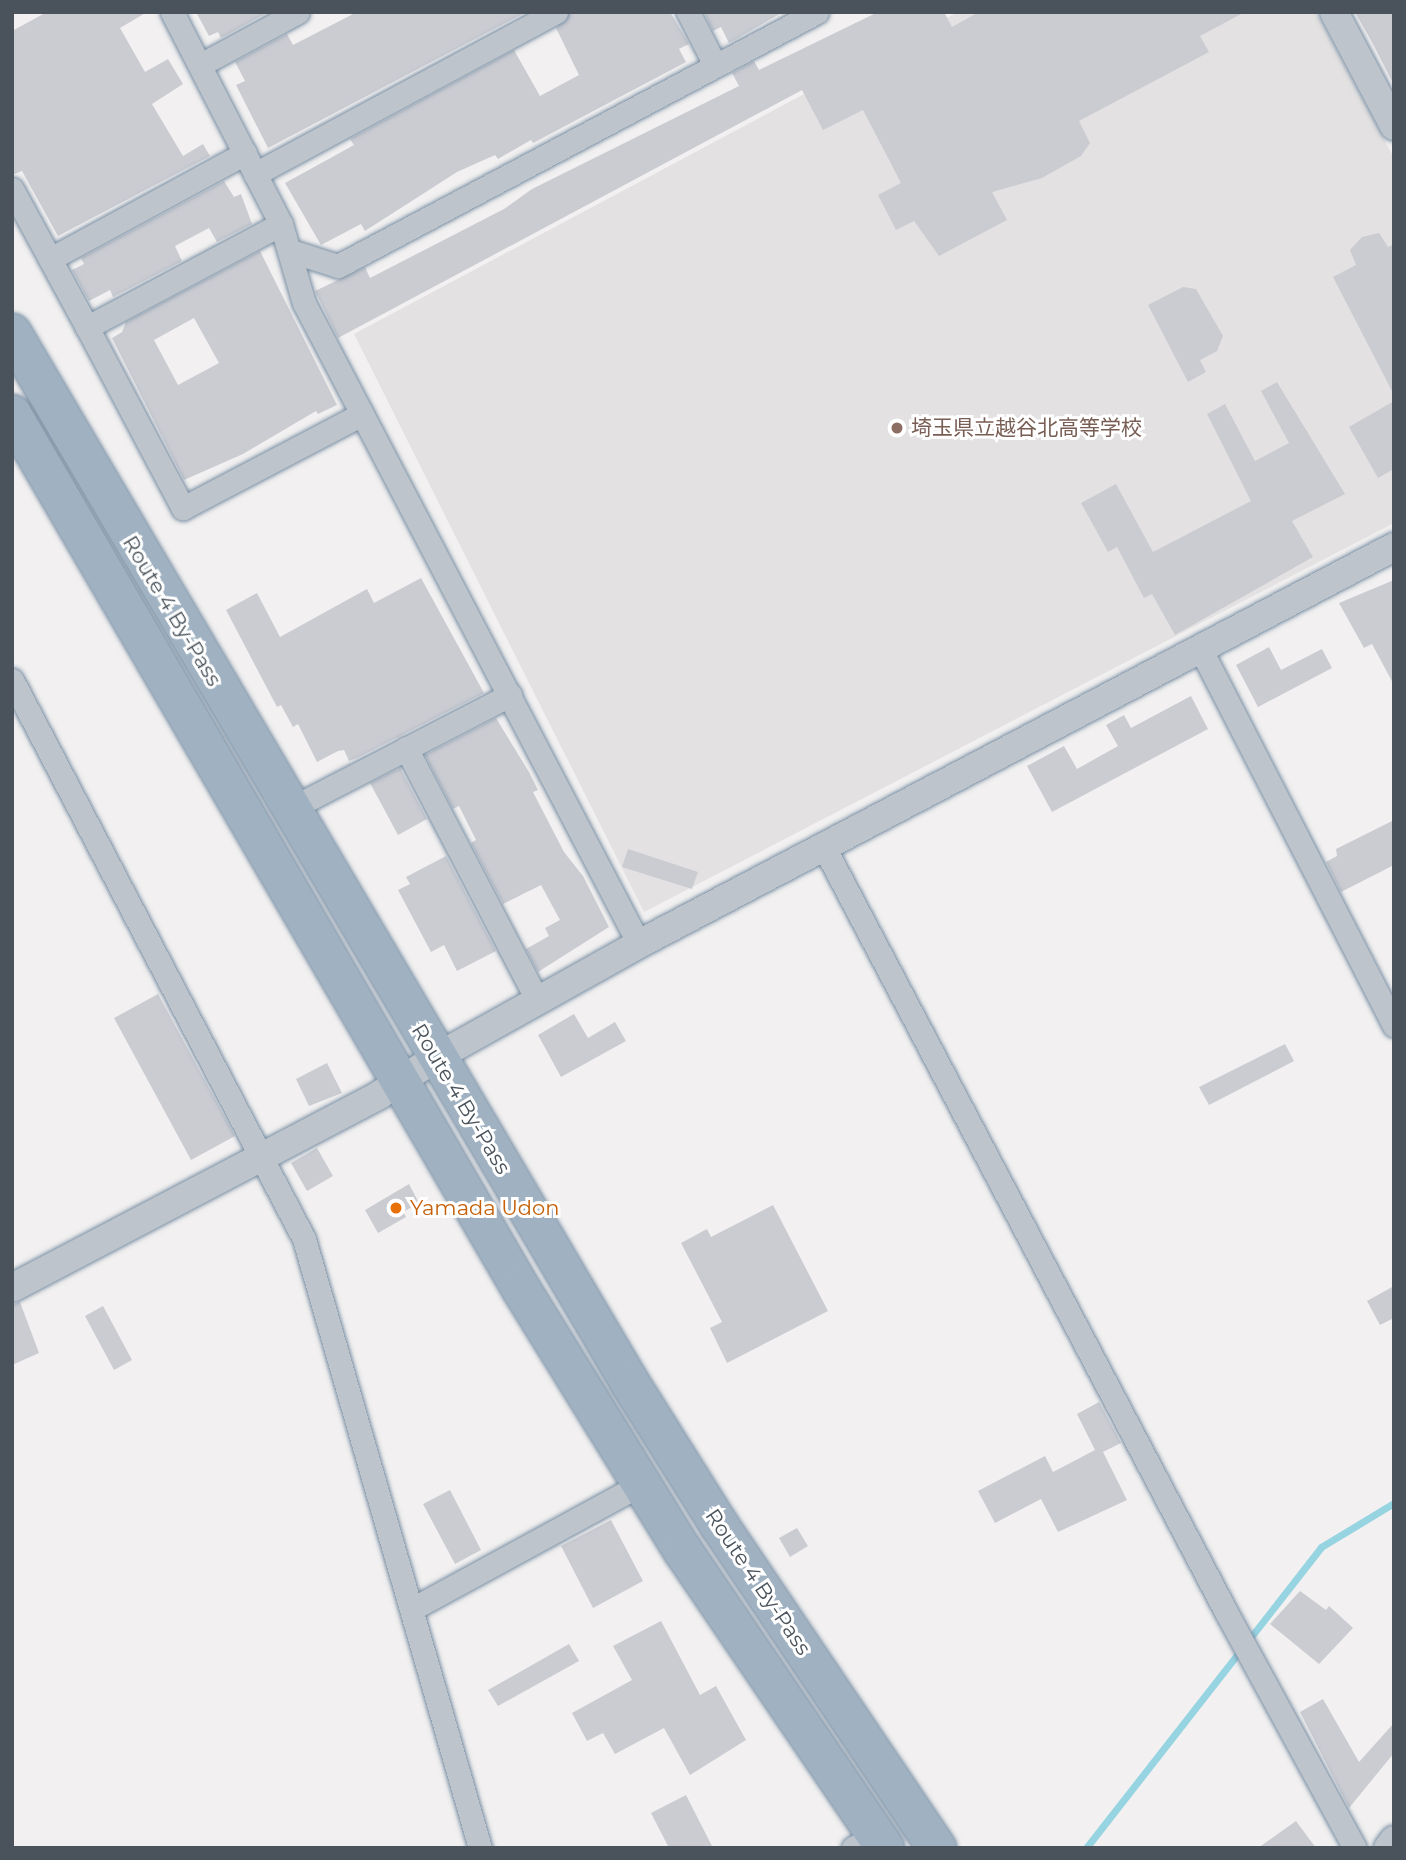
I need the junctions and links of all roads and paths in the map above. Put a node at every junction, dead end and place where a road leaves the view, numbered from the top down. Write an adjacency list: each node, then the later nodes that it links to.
1 (172, 12): 7 (street)
2 (298, 12): 7 (street)
3 (556, 12): 11 (street)
4 (688, 12): 8 (street)
5 (817, 12): 8 (street)
6 (1334, 12): 9 (street)
7 (200, 65): 10 (street)
8 (715, 65): 14 (street)
9 (1394, 127)
10 (245, 153): 11 (street); 15 (street)
11 (256, 174): 13 (street)
12 (12, 189): 15 (street)
13 (281, 224): 14 (street); 16 (street)
14 (291, 251): 18 (street)
15 (50, 259): 16 (street)
16 (87, 327): 18 (street)
17 (12, 333): 25 (highway, Route 4 By-Pass)
18 (362, 414): 23 (street)
19 (16, 427): 31 (highway, Route 4 By-Pass)
20 (1394, 547): 21 (street)
21 (1201, 650): 26 (street); 29 (street)
22 (12, 680): 32 (street)
23 (510, 695): 24 (street); 27 (street)
24 (406, 748): 25 (street); 28 (street)
25 (290, 809): 30 (highway, Route 4 By-Pass)
26 (825, 849): 27 (street); 40 (street)
27 (639, 944): 28 (street)
28 (537, 1000): 30 (street)
29 (1394, 1026)
30 (437, 1057): 31 (street); 39 (highway, Route 4 By-Pass)
31 (399, 1082): 32 (street); 34 (highway, Route 4 By-Pass)
32 (264, 1156): 33 (street); 35 (street)
33 (12, 1288)
34 (641, 1484): 35 (street); 37 (highway, Route 4 By-Pass)
35 (412, 1609): 38 (street)
36 (1394, 1840): 41 (street)
37 (871, 1844)
38 (480, 1848)
39 (937, 1848)
40 (1355, 1848)
41 (1388, 1848)

